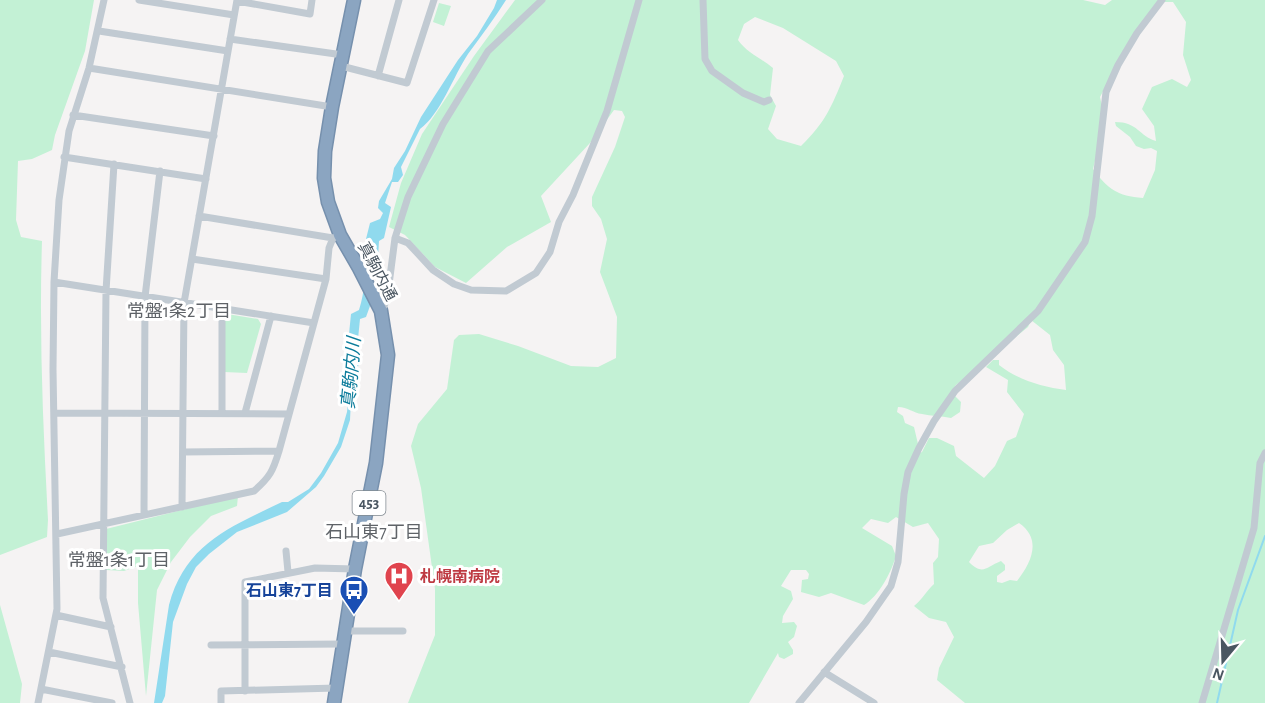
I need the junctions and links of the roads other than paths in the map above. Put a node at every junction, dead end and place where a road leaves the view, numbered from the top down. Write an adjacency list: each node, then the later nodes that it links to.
1 (104, 0): 13 (street)
2 (139, 0): 12 (street)
3 (312, 0): 11 (street)
4 (354, 0): 16 (highway, 真駒内通 / 453)
5 (399, 0): 18 (street)
6 (434, 0): 18 (street)
7 (542, 0): 30 (street)
8 (639, 0): 30 (street)
9 (703, 0): 20 (street)
10 (1162, 0): 67 (street)
11 (237, 1): 12 (street)
12 (234, 15): 14 (street)
13 (99, 31): 15 (street); 17 (street)
14 (230, 39): 15 (street); 16 (street)
15 (228, 51): 19 (street)
16 (342, 61): 18 (street); 21 (highway, 真駒内通 / 453)
17 (89, 68): 19 (street); 22 (street)
18 (378, 76)
19 (221, 89): 21 (street); 23 (street)
20 (769, 100)
21 (333, 107): 29 (highway, 真駒内通 / 453)
22 (73, 115): 23 (street); 24 (street)
23 (214, 136): 27 (street)
24 (64, 157): 25 (street); 33 (street)
25 (114, 164): 26 (street); 34 (street)
26 (160, 171): 27 (street); 35 (street)
27 (206, 179): 28 (street)
28 (199, 216): 29 (street); 31 (street)
29 (336, 237): 32 (street); 37 (highway, 真駒内通 / 453)
30 (395, 238): 37 (street)
31 (192, 259): 32 (street); 36 (street)
32 (326, 279): 40 (street)
33 (54, 282): 34 (street); 41 (street)
34 (106, 291): 35 (street); 42 (street)
35 (145, 297): 36 (street); 43 (street)
36 (184, 303): 38 (street); 44 (street)
37 (380, 307): 56 (highway, 真駒内通 / 453)
38 (222, 309): 39 (street); 45 (street)
39 (271, 316): 40 (street); 46 (street)
40 (314, 323): 47 (street)
41 (54, 412): 42 (street); 54 (street)
42 (105, 412): 43 (street); 53 (street)
43 (144, 413): 44 (street); 52 (street)
44 (184, 413): 45 (street); 49 (street)
45 (222, 413): 46 (street)
46 (245, 413): 47 (street)
47 (289, 414): 48 (street)
48 (279, 451): 49 (street); 51 (street)
49 (183, 452): 51 (street)
50 (1265, 453): 78 (street)
51 (182, 507): 52 (street)
52 (144, 515): 53 (street)
53 (103, 524): 54 (street); 59 (street)
54 (57, 534): 58 (street)
55 (286, 551): 57 (street)
56 (356, 569): 57 (street); 60 (highway, 真駒内通 / 453)
57 (288, 572): 64 (street)
58 (56, 615): 59 (street); 65 (street)
59 (111, 627): 66 (street)
60 (345, 631): 61 (street); 62 (highway, 真駒内通 / 453)
61 (403, 631)
62 (342, 644): 64 (street); 68 (highway, 真駒内通 / 453)
63 (211, 645): 64 (street)
64 (244, 645): 70 (street)
65 (49, 652): 66 (street); 69 (street)
66 (122, 667): 73 (street)
67 (824, 672): 76 (street); 77 (street)
68 (336, 688): 70 (street); 75 (highway, 真駒内通 / 453)
69 (41, 689): 71 (street); 72 (street)
70 (245, 691): 74 (street)
71 (38, 703)
72 (112, 703)
73 (130, 703)
74 (221, 703)
75 (334, 703)
76 (799, 703)
77 (874, 703)
78 (1202, 703)

